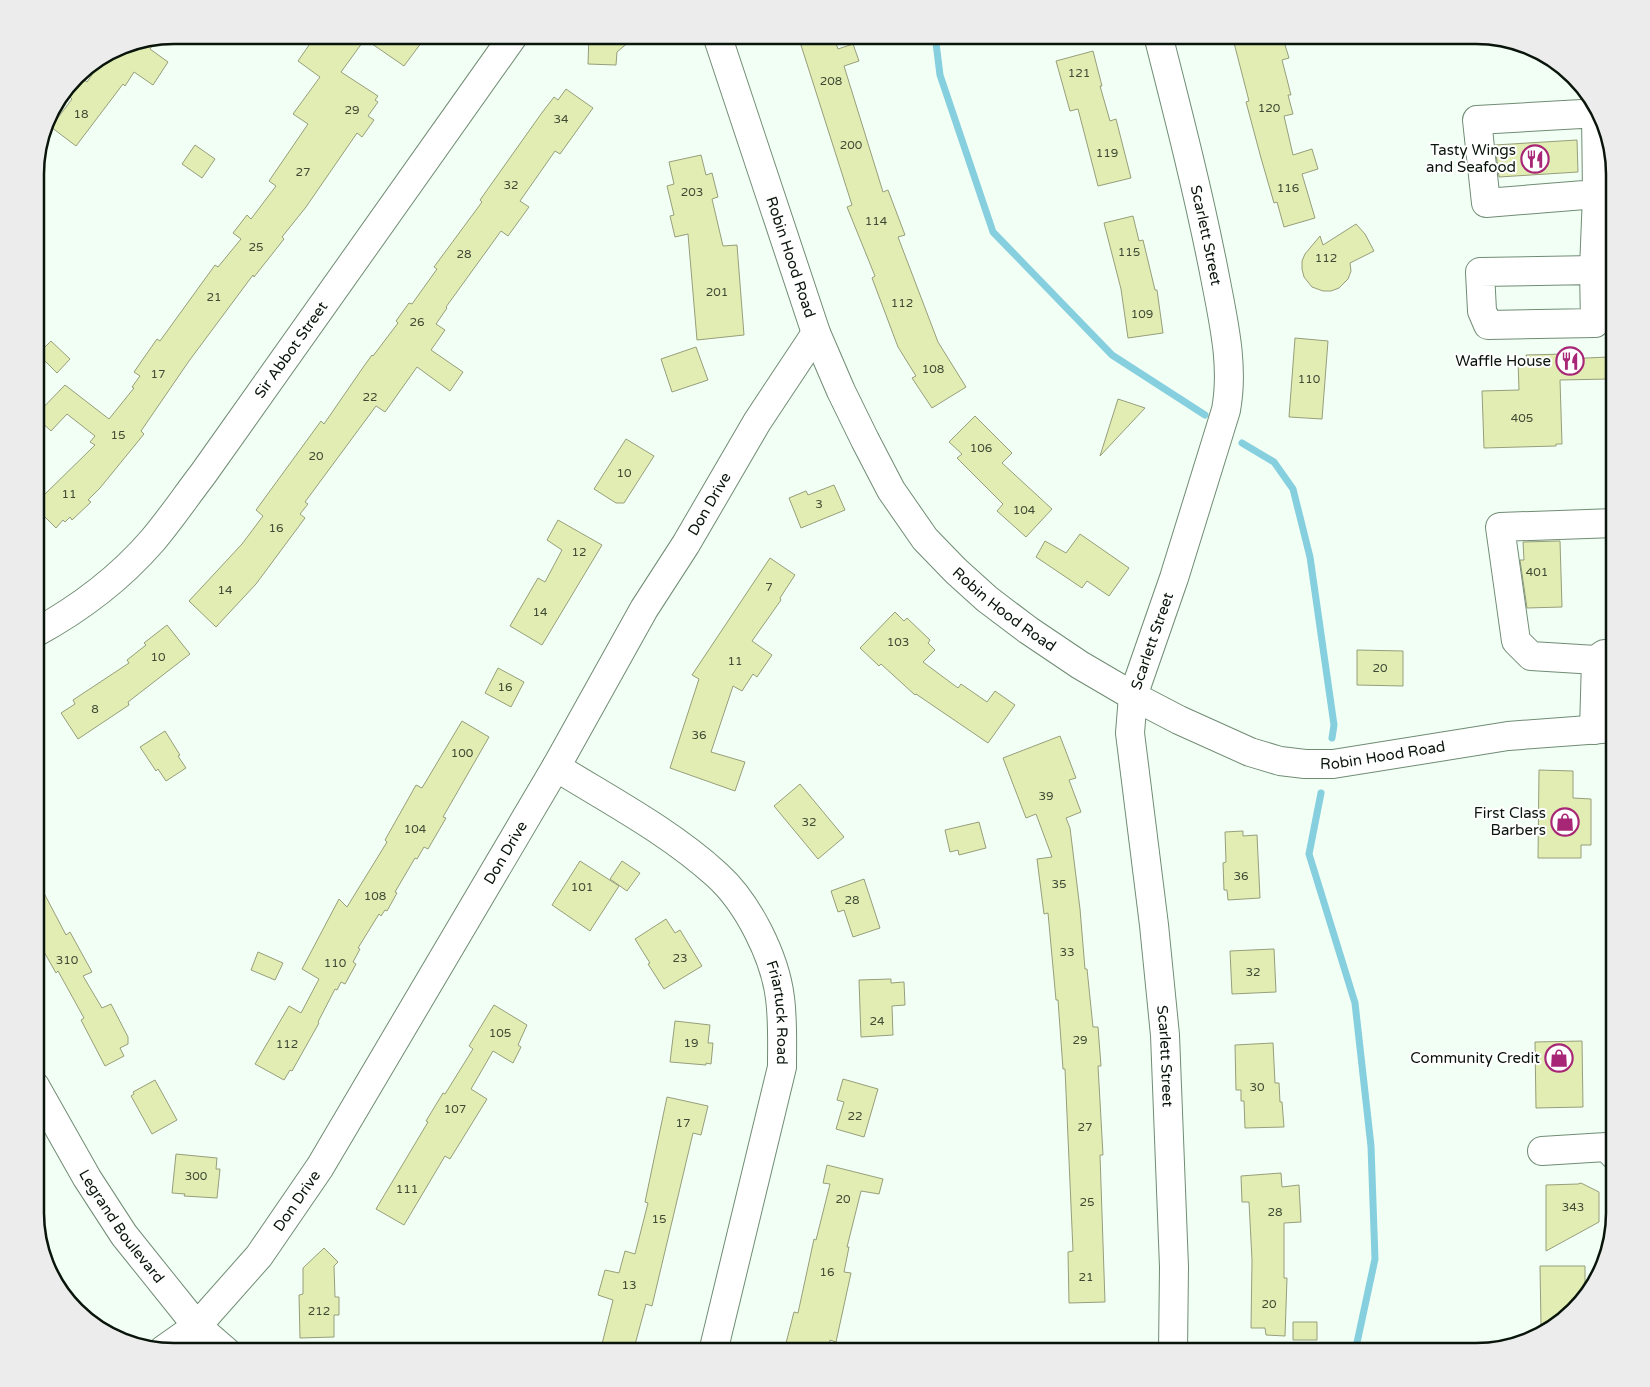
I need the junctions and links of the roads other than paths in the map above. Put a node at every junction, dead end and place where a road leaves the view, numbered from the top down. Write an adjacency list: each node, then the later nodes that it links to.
1 (508, 44): 10 (street, Sir Abbot Street)
2 (720, 44): 8 (street, Robin Hood Road)
3 (1160, 44): 12 (street, Scarlett Street)
4 (1591, 113): 6 (street)
5 (1598, 129): 6 (street)
6 (1597, 194): 7 (street)
7 (1604, 270)
8 (816, 333): 12 (street, Robin Hood Road); 14 (street, Don Drive)
9 (1606, 523): 11 (street)
10 (44, 628)
11 (1606, 657): 13 (street)
12 (1133, 696): 13 (street, Robin Hood Road); 22 (street, Scarlett Street)
13 (1605, 729)
14 (556, 767): 18 (street, Don Drive); 21 (street, Friartuck Road)
15 (44, 1102): 18 (street, Legrand Boulevard)
16 (1606, 1147): 17 (street)
17 (1542, 1151)
18 (197, 1326): 19 (street, Don Drive); 20 (street, Legrand Boulevard)
19 (173, 1343)
20 (217, 1343)
21 (714, 1343)
22 (1173, 1343)

